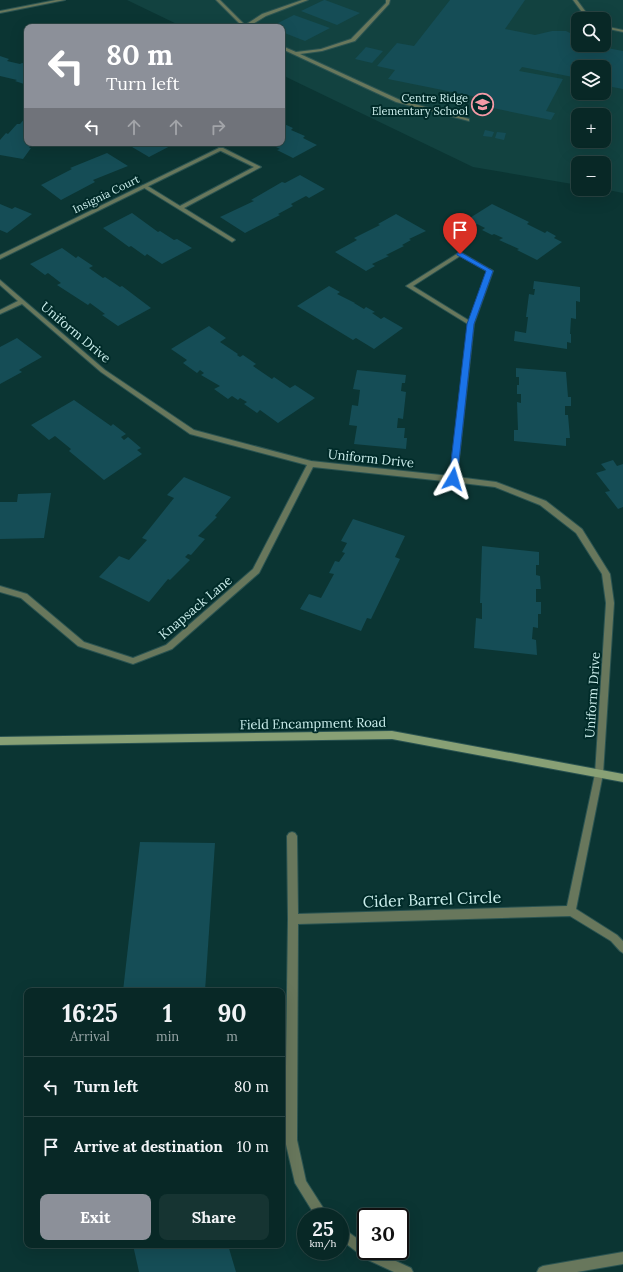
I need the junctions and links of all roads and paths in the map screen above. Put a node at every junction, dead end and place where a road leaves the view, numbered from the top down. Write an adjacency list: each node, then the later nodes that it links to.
1 (63, 0): 6 (street)
2 (218, 0): 8 (street)
3 (306, 0): 9 (street)
4 (388, 0): 13 (street)
5 (575, 0): 7 (street)
6 (0, 12)
7 (584, 12)
8 (242, 24)
9 (250, 24)
10 (611, 29): 11 (street)
11 (623, 32)
12 (285, 48): 13 (street)
13 (295, 53): 14 (street)
14 (467, 120)
15 (144, 186): 16 (street); 16 (street, Insignia Court); 18 (street, Insignia Court)
16 (180, 208): 17 (street)
17 (232, 240)
18 (0, 257)
19 (0, 282): 20 (street, Uniform Drive)
20 (21, 302): 21 (street); 23 (street, Uniform Drive)
21 (0, 312)
22 (471, 324): 22 (street); 24 (street)
23 (311, 464): 24 (street, Uniform Drive); 25 (street, Knapsack Lane)
24 (453, 479): 27 (street, Uniform Drive)
25 (0, 588)
26 (0, 741): 27 (street, Field Encampment Road)
27 (599, 774): 28 (street, Field Encampment Road); 30 (street)
28 (623, 778)
29 (292, 836): 31 (street)
30 (571, 911): 31 (street, Cider Barrel Circle); 32 (street)
31 (293, 919): 33 (street)
32 (623, 948)
33 (317, 1208)
34 (349, 1239): 36 (street)
35 (623, 1258): 37 (street)
36 (407, 1272)
37 (543, 1272)

